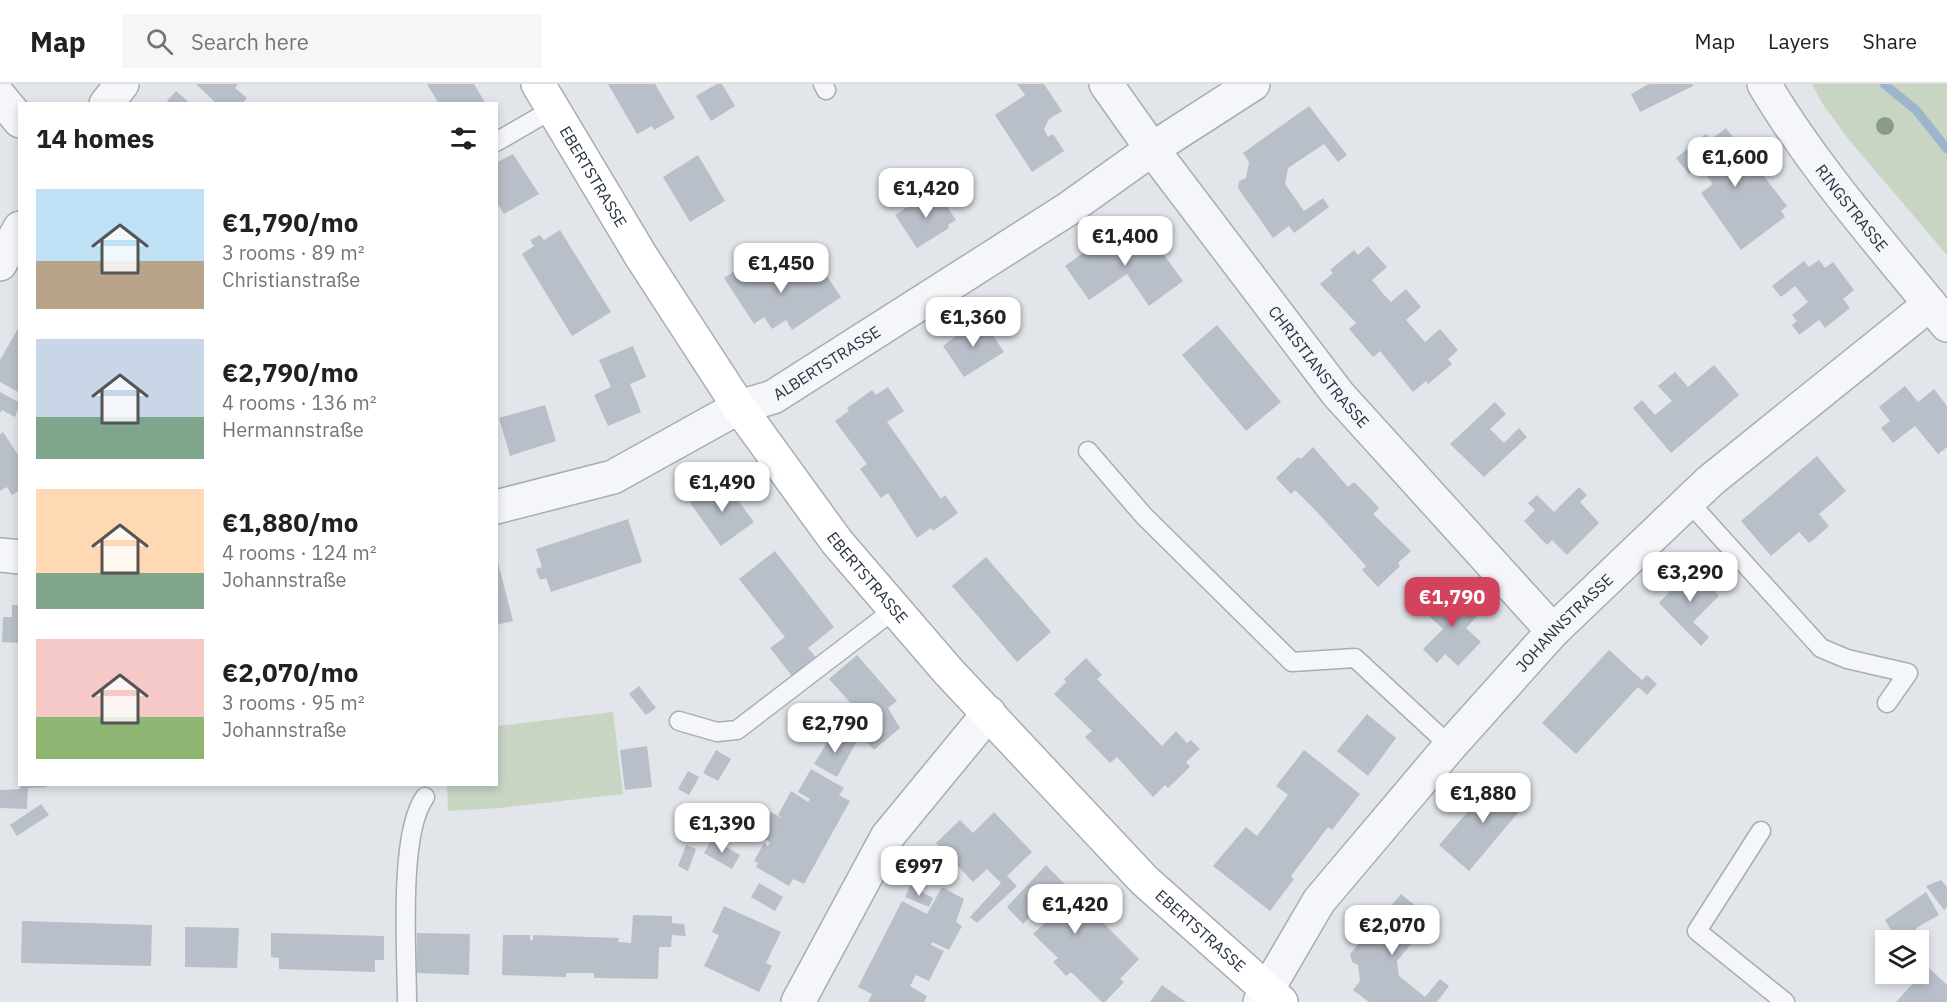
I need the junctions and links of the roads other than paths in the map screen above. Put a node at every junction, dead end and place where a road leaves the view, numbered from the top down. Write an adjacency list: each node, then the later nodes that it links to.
1 (122, 84): 7 (street)
2 (1106, 84): 10 (street, CHRISTIANSTRASSE)
3 (1253, 84): 10 (street, ALBERTSTRASSE)
4 (1764, 84): 13 (street, RINGSTRASSE)
5 (0, 97): 8 (street)
6 (546, 97): 9 (lane); 14 (street, EBERTSTRASSE)
7 (108, 102)
8 (18, 118)
9 (498, 140)
10 (1152, 149): 14 (street, ALBERTSTRASSE); 21 (street, CHRISTIANSTRASSE)
11 (18, 232): 12 (street)
12 (0, 264)
13 (1939, 315): 16 (street, JOHANNSTRASSE)
14 (739, 407): 17 (street, ALBERTSTRASSE); 20 (street, EBERTSTRASSE)
15 (1088, 451): 25 (lane)
16 (1688, 501): 21 (street, JOHANNSTRASSE); 22 (lane)
17 (498, 506)
18 (0, 555): 19 (street)
19 (18, 557)
20 (895, 609): 23 (street, EBERTSTRASSE); 24 (lane)
21 (1553, 631): 25 (street, JOHANNSTRASSE)
22 (1887, 703)
23 (989, 713): 28 (street, EBERTSTRASSE); 30 (street)
24 (679, 721)
25 (1450, 746): 28 (street, JOHANNSTRASSE)
26 (425, 797): 29 (lane)
27 (1761, 831): 31 (lane)
28 (1270, 998)
29 (407, 1002)
30 (798, 1002)
31 (1785, 1002)

